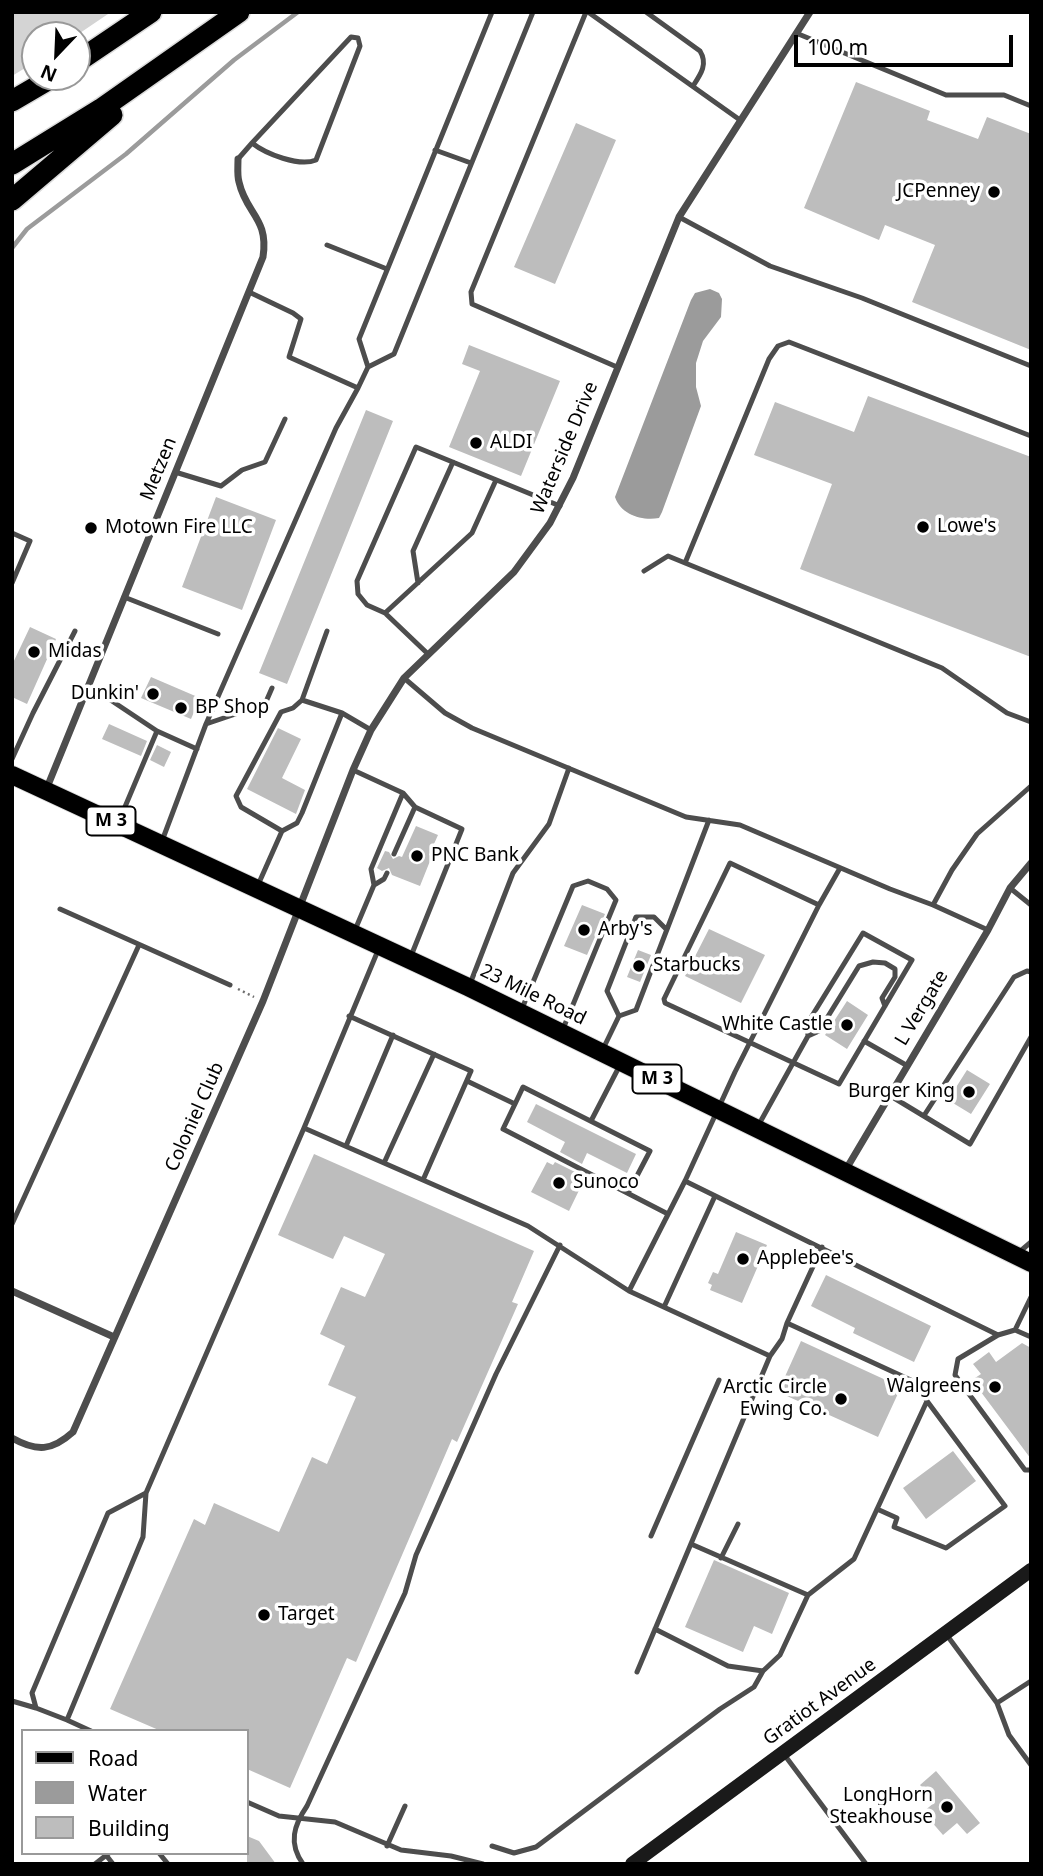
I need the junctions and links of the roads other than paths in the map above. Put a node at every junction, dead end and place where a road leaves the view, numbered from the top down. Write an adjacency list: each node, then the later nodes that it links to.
1 (151, 12): 10 (highway)
2 (239, 12): 9 (highway)
3 (492, 12): 17 (lane)
4 (533, 12): 19 (lane)
5 (587, 12): 11 (lane); 28 (lane)
6 (646, 12): 11 (lane)
7 (810, 12): 8 (street, Waterside Drive)
8 (796, 33): 14 (lane); 15 (street, Waterside Drive)
9 (188, 49): 20 (highway); 21 (highway)
10 (91, 53)
11 (693, 86): 15 (lane)
12 (29, 91): 13 (highway)
13 (12, 101)
14 (1031, 106)
15 (740, 120): 22 (street, Waterside Drive)
16 (252, 143): 16 (lane); 18 (lane)
17 (435, 150): 19 (lane); 24 (lane)
18 (238, 159): 25 (street, Metzen)
19 (471, 163): 27 (lane)
20 (12, 164)
21 (12, 200)
22 (679, 217): 26 (lane); 28 (street, Waterside Drive)
23 (327, 245): 24 (lane)
24 (387, 269): 27 (lane)
25 (249, 292): 29 (lane); 33 (street, Metzen)
26 (1031, 366)
27 (368, 367): 29 (lane)
28 (617, 367): 35 (street, Waterside Drive)
29 (358, 388): 53 (lane)
30 (285, 419): 33 (lane)
31 (1031, 436): 37 (lane)
32 (453, 462): 34 (lane); 40 (lane); 42 (lane)
33 (176, 472): 41 (street, Metzen)
34 (496, 480): 35 (lane); 40 (lane)
35 (560, 506): 46 (street, Waterside Drive)
36 (12, 533): 39 (lane)
37 (685, 563): 38 (lane); 52 (lane)
38 (644, 571)
39 (12, 583)
40 (418, 583): 42 (lane)
41 (124, 597): 45 (lane); 48 (street, Metzen)
42 (385, 613): 46 (lane)
43 (75, 631): 57 (lane)
44 (327, 631): 50 (lane)
45 (218, 634)
46 (428, 654): 47 (street, Waterside Drive)
47 (404, 678): 54 (street, Waterside Drive); 58 (lane)
48 (88, 685): 55 (lane); 62 (street, Metzen)
49 (272, 688): 53 (lane)
50 (302, 700): 51 (lane); 67 (lane)
51 (342, 713): 54 (lane); 67 (lane)
52 (1031, 722)
53 (206, 724): 56 (lane)
54 (371, 730): 59 (street, Waterside Drive)
55 (157, 731): 56 (lane); 66 (lane)
56 (197, 749): 68 (lane)
57 (12, 759)
58 (569, 768): 65 (lane); 89 (lane)
59 (353, 770): 63 (lane); 79 (street, Waterside Drive)
60 (12, 775): 62 (main road, 23 Mile Road / M 3)
61 (1031, 786): 77 (lane)
62 (46, 790): 66 (main road, 23 Mile Road / M 3)
63 (402, 793): 64 (lane); 73 (lane)
64 (415, 807): 69 (lane); 86 (lane)
65 (709, 820): 71 (lane); 81 (lane)
66 (118, 824): 68 (main road, 23 Mile Road / M 3)
67 (282, 831): 74 (lane)
68 (161, 844): 74 (main road, 23 Mile Road / M 3)
69 (394, 854)
70 (1031, 863): 75 (street, L Vergate)
71 (840, 868): 76 (lane); 77 (lane)
72 (387, 873): 73 (lane)
73 (374, 885): 83 (lane)
74 (256, 888): 79 (main road, 23 Mile Road / M 3)
75 (1010, 888): 78 (lane); 82 (street, L Vergate)
76 (818, 905): 99 (lane); 99 (lane)
77 (933, 905): 82 (lane)
78 (1031, 905)
79 (299, 907): 83 (main road, 23 Mile Road / M 3); 133 (street, Coloniel Club)
80 (60, 909): 84 (lane)
81 (666, 929): 93 (lane); 93 (lane)
82 (988, 930): 104 (street, L Vergate)
83 (354, 933): 85 (main road, 23 Mile Road / M 3)
84 (139, 944): 88 (lane); 121 (lane)
85 (380, 946): 86 (main road, 23 Mile Road / M 3); 92 (lane)
86 (409, 959): 89 (main road, 23 Mile Road / M 3)
87 (1031, 972): 109 (lane)
88 (230, 985)
89 (468, 987): 91 (main road, 23 Mile Road / M 3)
90 (885, 1006): 96 (lane); 96 (lane); 98 (lane)
91 (520, 1012): 94 (main road, 23 Mile Road / M 3); 94 (lane)
92 (349, 1016): 95 (lane); 111 (lane)
93 (619, 1016): 100 (lane)
94 (562, 1032): 100 (main road, 23 Mile Road / M 3)
95 (393, 1035): 101 (lane); 113 (lane)
96 (808, 1036): 103 (lane)
97 (1031, 1037): 109 (lane)
98 (864, 1041): 103 (lane); 104 (lane)
99 (749, 1043): 103 (lane); 108 (lane)
100 (602, 1052): 102 (main road, 23 Mile Road / M 3)
101 (433, 1054): 105 (lane); 114 (lane)
102 (621, 1062): 108 (main road, 23 Mile Road / M 3); 110 (lane)
103 (793, 1063): 112 (lane)
104 (906, 1065): 106 (street, L Vergate)
105 (467, 1081): 107 (lane); 116 (lane)
106 (889, 1095): 109 (lane); 115 (street, L Vergate)
107 (515, 1104): 110 (lane); 118 (lane)
108 (719, 1109): 112 (main road, 23 Mile Road / M 3); 117 (lane)
109 (925, 1114)
110 (591, 1121): 118 (lane)
111 (304, 1128): 113 (lane); 140 (lane)
112 (757, 1128): 115 (main road, 23 Mile Road / M 3)
113 (345, 1146): 114 (lane)
114 (384, 1163): 116 (lane)
115 (844, 1172): 125 (main road, 23 Mile Road / M 3)
116 (423, 1180): 123 (lane)
117 (685, 1181): 119 (lane); 120 (lane)
118 (628, 1194): 120 (lane)
119 (715, 1196): 124 (lane); 129 (lane)
120 (668, 1214): 127 (lane)
121 (12, 1224)
122 (1031, 1242): 125 (lane)
123 (560, 1245): 127 (lane); 162 (lane)
124 (822, 1247): 130 (lane); 132 (lane)
125 (1023, 1259)
126 (12, 1291): 133 (street)
127 (629, 1291): 129 (lane)
128 (1031, 1297): 131 (lane)
129 (664, 1307): 135 (lane)
130 (786, 1323): 135 (lane); 137 (lane)
131 (1015, 1330): 132 (lane); 134 (lane)
132 (998, 1335): 139 (lane)
133 (114, 1337): 138 (street, Coloniel Club)
134 (1031, 1337)
135 (770, 1356): 144 (lane)
136 (719, 1380): 143 (lane)
137 (926, 1401): 141 (lane); 141 (lane)
138 (12, 1438)
139 (1031, 1470)
140 (146, 1493): 155 (lane); 156 (lane)
141 (877, 1509): 147 (lane)
142 (737, 1524): 145 (lane)
143 (651, 1536)
144 (691, 1545): 145 (lane); 148 (lane)
145 (721, 1558): 147 (lane)
146 (1031, 1570): 149 (main road, Gratiot Avenue)
147 (808, 1595): 150 (lane)
148 (655, 1629): 150 (lane); 151 (lane)
149 (946, 1633): 154 (lane); 158 (main road, Gratiot Avenue)
150 (763, 1671): 164 (lane)
151 (637, 1672)
152 (1031, 1681): 154 (lane)
153 (12, 1701): 155 (lane)
154 (997, 1703): 159 (lane)
155 (36, 1708): 156 (lane)
156 (67, 1720): 157 (lane)
157 (87, 1729)
158 (783, 1753): 167 (main road, Gratiot Avenue); 168 (lane)
159 (1031, 1765)
160 (248, 1802): 162 (lane)
161 (405, 1806): 163 (lane)
162 (298, 1819): 163 (lane); 166 (lane)
163 (387, 1846): 165 (lane)
164 (492, 1846)
165 (481, 1863)
166 (303, 1864)
167 (632, 1864)
168 (866, 1864)

